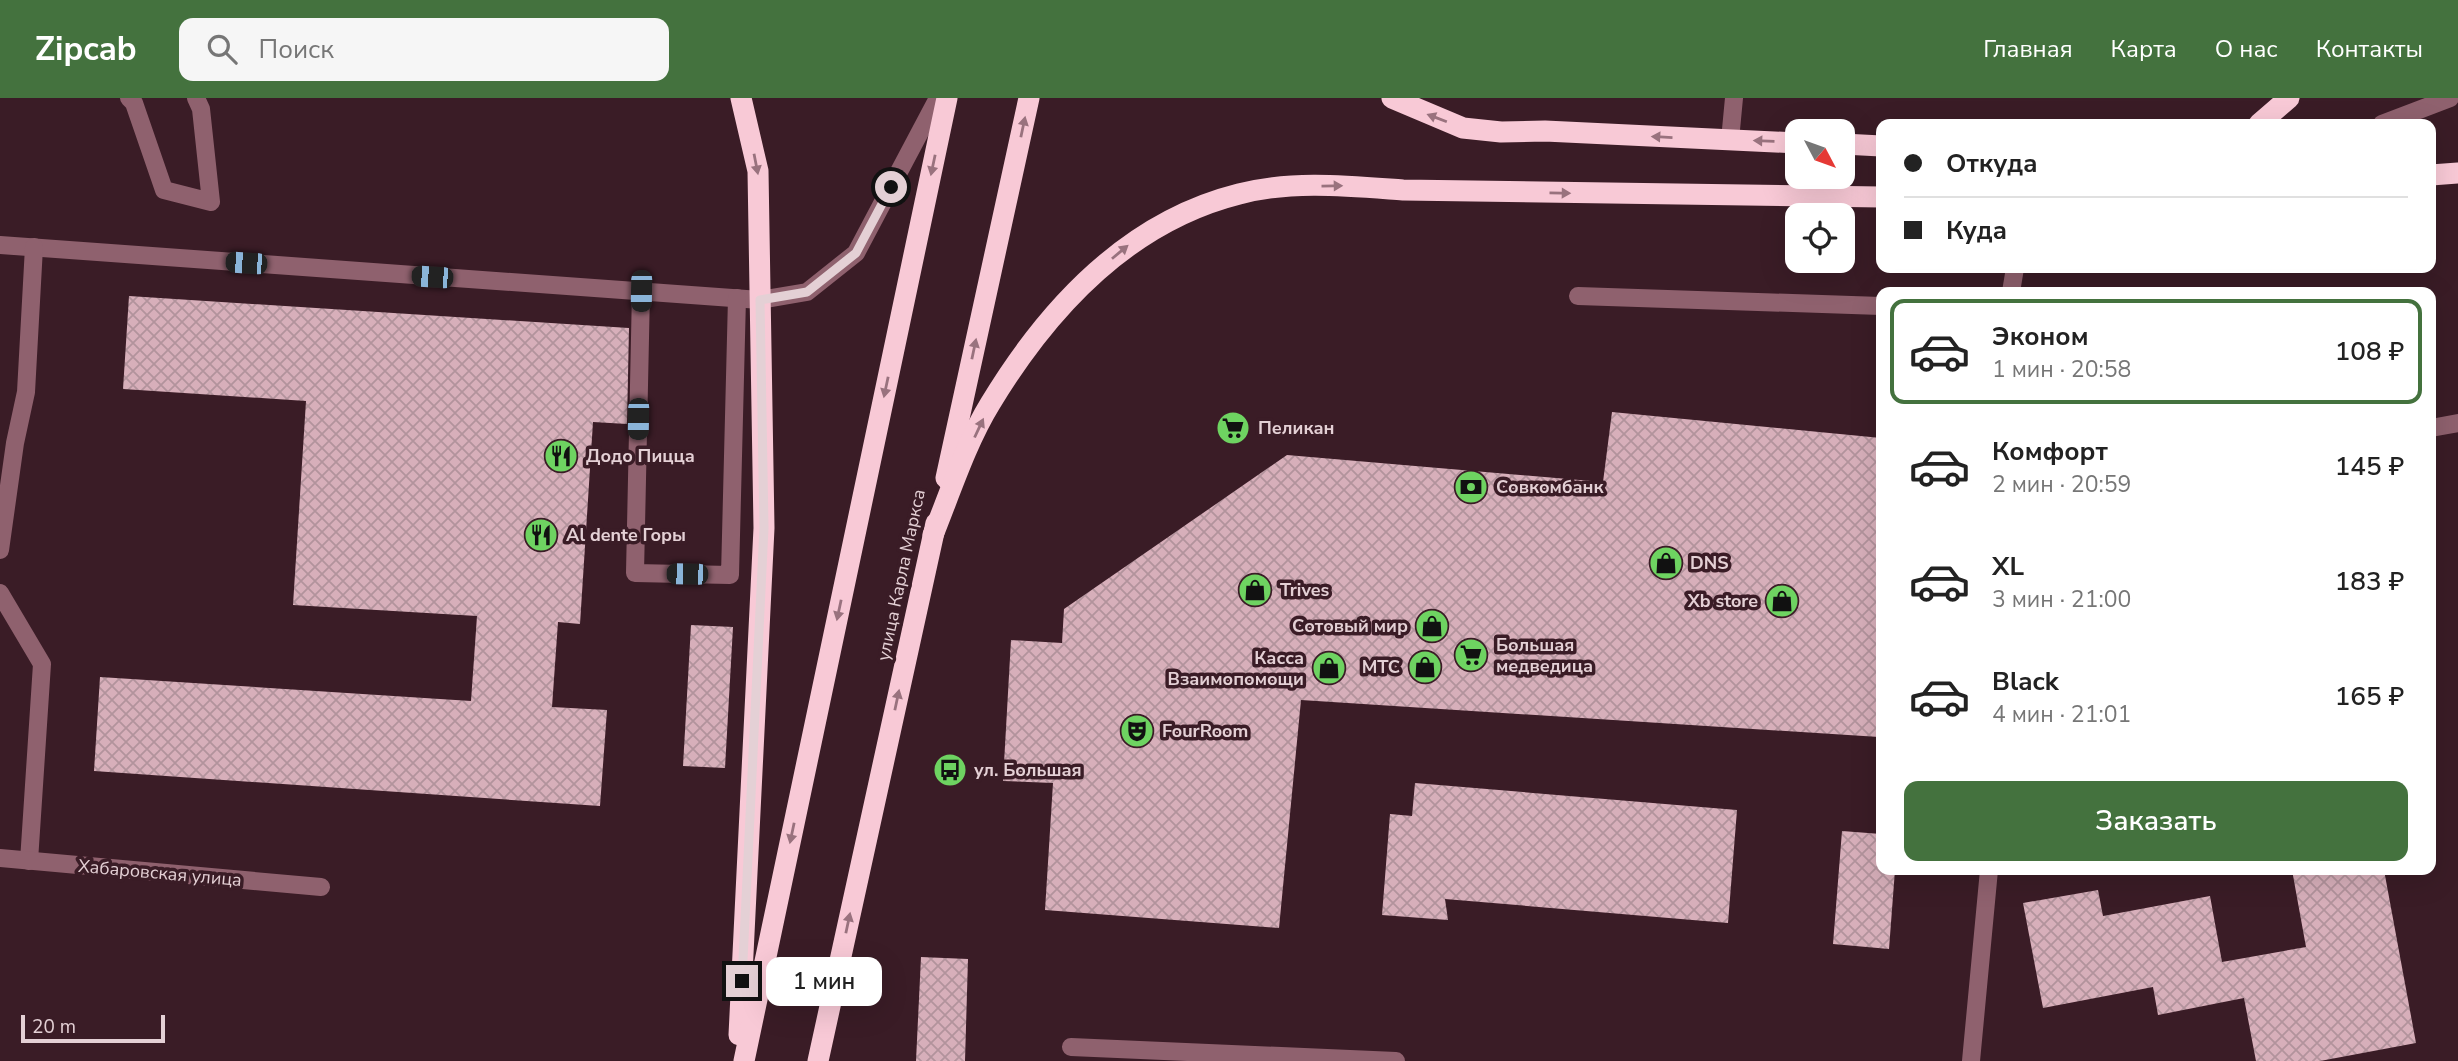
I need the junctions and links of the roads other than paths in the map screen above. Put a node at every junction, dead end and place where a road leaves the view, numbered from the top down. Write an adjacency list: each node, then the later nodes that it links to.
1 (129, 98): 2 (street)
2 (196, 98)
3 (741, 98): 25 (highway, one-way to 25)
4 (938, 98): 25 (street)
5 (947, 98): 38 (highway, one-way to 38)
6 (1029, 98): 29 (highway, улица Карла Маркса, one-way to 6)
7 (1392, 98): 13 (highway, one-way to 7)
8 (1734, 98): 13 (street)
9 (2289, 98): 11 (highway)
10 (2450, 98): 12 (street)
11 (2265, 119)
12 (2395, 119)
13 (1730, 140): 14 (highway, one-way to 13)
14 (1785, 142)
15 (1855, 145): 16 (highway)
16 (1876, 146)
17 (2458, 173): 18 (highway)
18 (2436, 175)
19 (1876, 197): 29 (highway, one-way to 19)
20 (0, 245): 21 (street)
21 (34, 247): 22 (street); 30 (street)
22 (641, 291): 24 (street); 24 (street)
23 (1578, 296): 26 (street)
24 (737, 298): 25 (street)
25 (760, 300): 37 (highway)
26 (1876, 306)
27 (2458, 423): 28 (street)
28 (2436, 427)
29 (933, 536): 39 (highway, улица Карла Маркса, one-way to 29)
30 (0, 550)
31 (0, 593): 33 (street)
32 (0, 858): 33 (street, Хабаровская улица)
33 (29, 861): 35 (street, Хабаровская улица)
34 (1989, 875): 41 (street)
35 (321, 887)
36 (1070, 1047): 40 (street)
37 (738, 1061)
38 (744, 1061)
39 (818, 1061)
40 (1396, 1061)
41 (1971, 1061)

